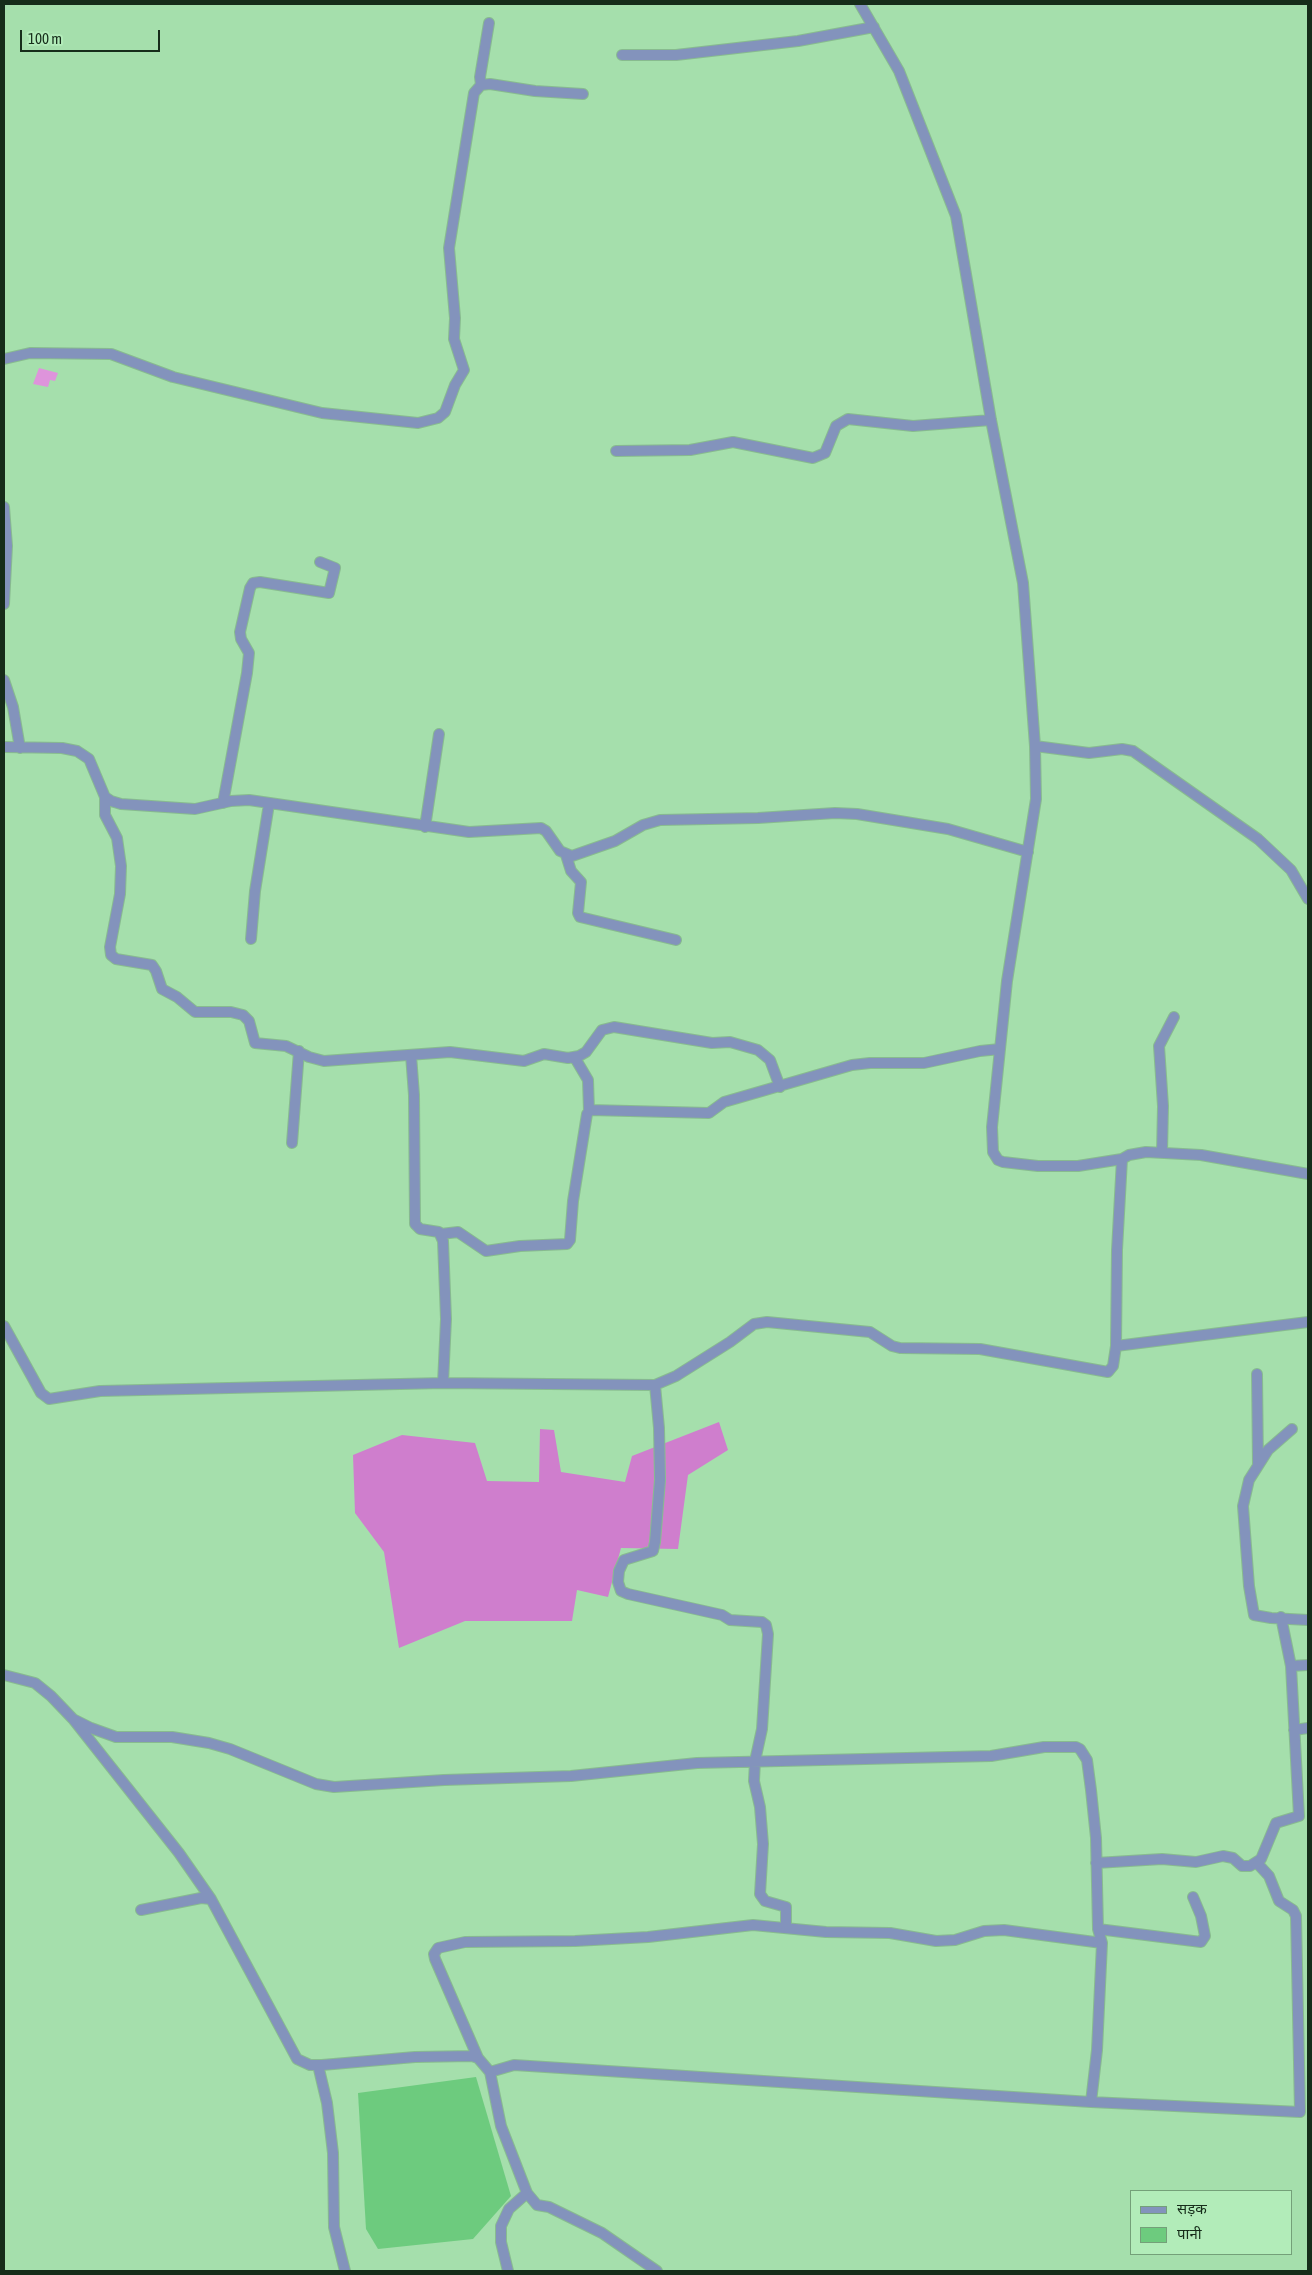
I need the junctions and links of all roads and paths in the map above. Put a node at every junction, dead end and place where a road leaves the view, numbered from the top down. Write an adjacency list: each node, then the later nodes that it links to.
1 (860, 4): 3 (street)
2 (489, 23): 5 (street)
3 (874, 27): 4 (street); 8 (street)
4 (622, 55)
5 (481, 85): 6 (street); 7 (street)
6 (583, 94)
7 (4, 359)
8 (991, 420): 9 (street); 15 (street)
9 (616, 451)
10 (4, 507): 12 (street)
11 (320, 562): 19 (street)
12 (4, 604)
13 (4, 680): 17 (street)
14 (438, 734): 21 (street)
15 (1036, 746): 22 (street); 24 (street)
16 (4, 748): 17 (street)
17 (20, 748): 18 (street)
18 (105, 797): 19 (street); 29 (street)
19 (223, 803): 20 (street)
20 (270, 804): 21 (street); 25 (street)
21 (425, 827): 23 (street)
22 (1028, 852): 23 (street); 28 (street)
23 (566, 855): 26 (street)
24 (1308, 899)
25 (251, 939)
26 (676, 940)
27 (1174, 1017): 35 (street)
28 (1000, 1049): 32 (street); 36 (street)
29 (299, 1052): 30 (street); 34 (street)
30 (411, 1055): 31 (street); 38 (street)
31 (572, 1058): 32 (street); 33 (street)
32 (780, 1087): 33 (street)
33 (589, 1111): 38 (street)
34 (292, 1143)
35 (1162, 1153): 36 (street); 37 (street)
36 (1122, 1159): 41 (street)
37 (1308, 1174)
38 (441, 1234): 43 (street)
39 (1308, 1322): 41 (street)
40 (4, 1326): 43 (street)
41 (1116, 1346): 44 (street)
42 (1257, 1374): 46 (street)
43 (443, 1382): 44 (street)
44 (655, 1385): 55 (street)
45 (1292, 1430): 46 (street)
46 (1258, 1466): 47 (street)
47 (1281, 1618): 48 (street); 50 (street)
48 (1308, 1620)
49 (1308, 1665): 50 (street)
50 (1291, 1666): 54 (street)
51 (4, 1675): 52 (street)
52 (73, 1719): 55 (street); 59 (street)
53 (1308, 1728): 54 (street)
54 (1294, 1730): 57 (street)
55 (754, 1761): 56 (street); 61 (street)
56 (1096, 1863): 57 (street); 62 (street)
57 (1257, 1863): 67 (street)
58 (1193, 1897): 62 (street)
59 (211, 1899): 60 (street); 65 (street)
60 (141, 1910)
61 (786, 1928): 63 (street); 64 (street)
62 (1098, 1928): 63 (street)
63 (1102, 1943): 67 (street)
64 (478, 2058): 65 (street); 66 (street)
65 (318, 2065): 69 (street)
66 (490, 2072): 67 (street); 68 (street)
67 (1091, 2102)
68 (527, 2193): 70 (street); 71 (street)
69 (345, 2271)
70 (508, 2271)
71 (657, 2271)

